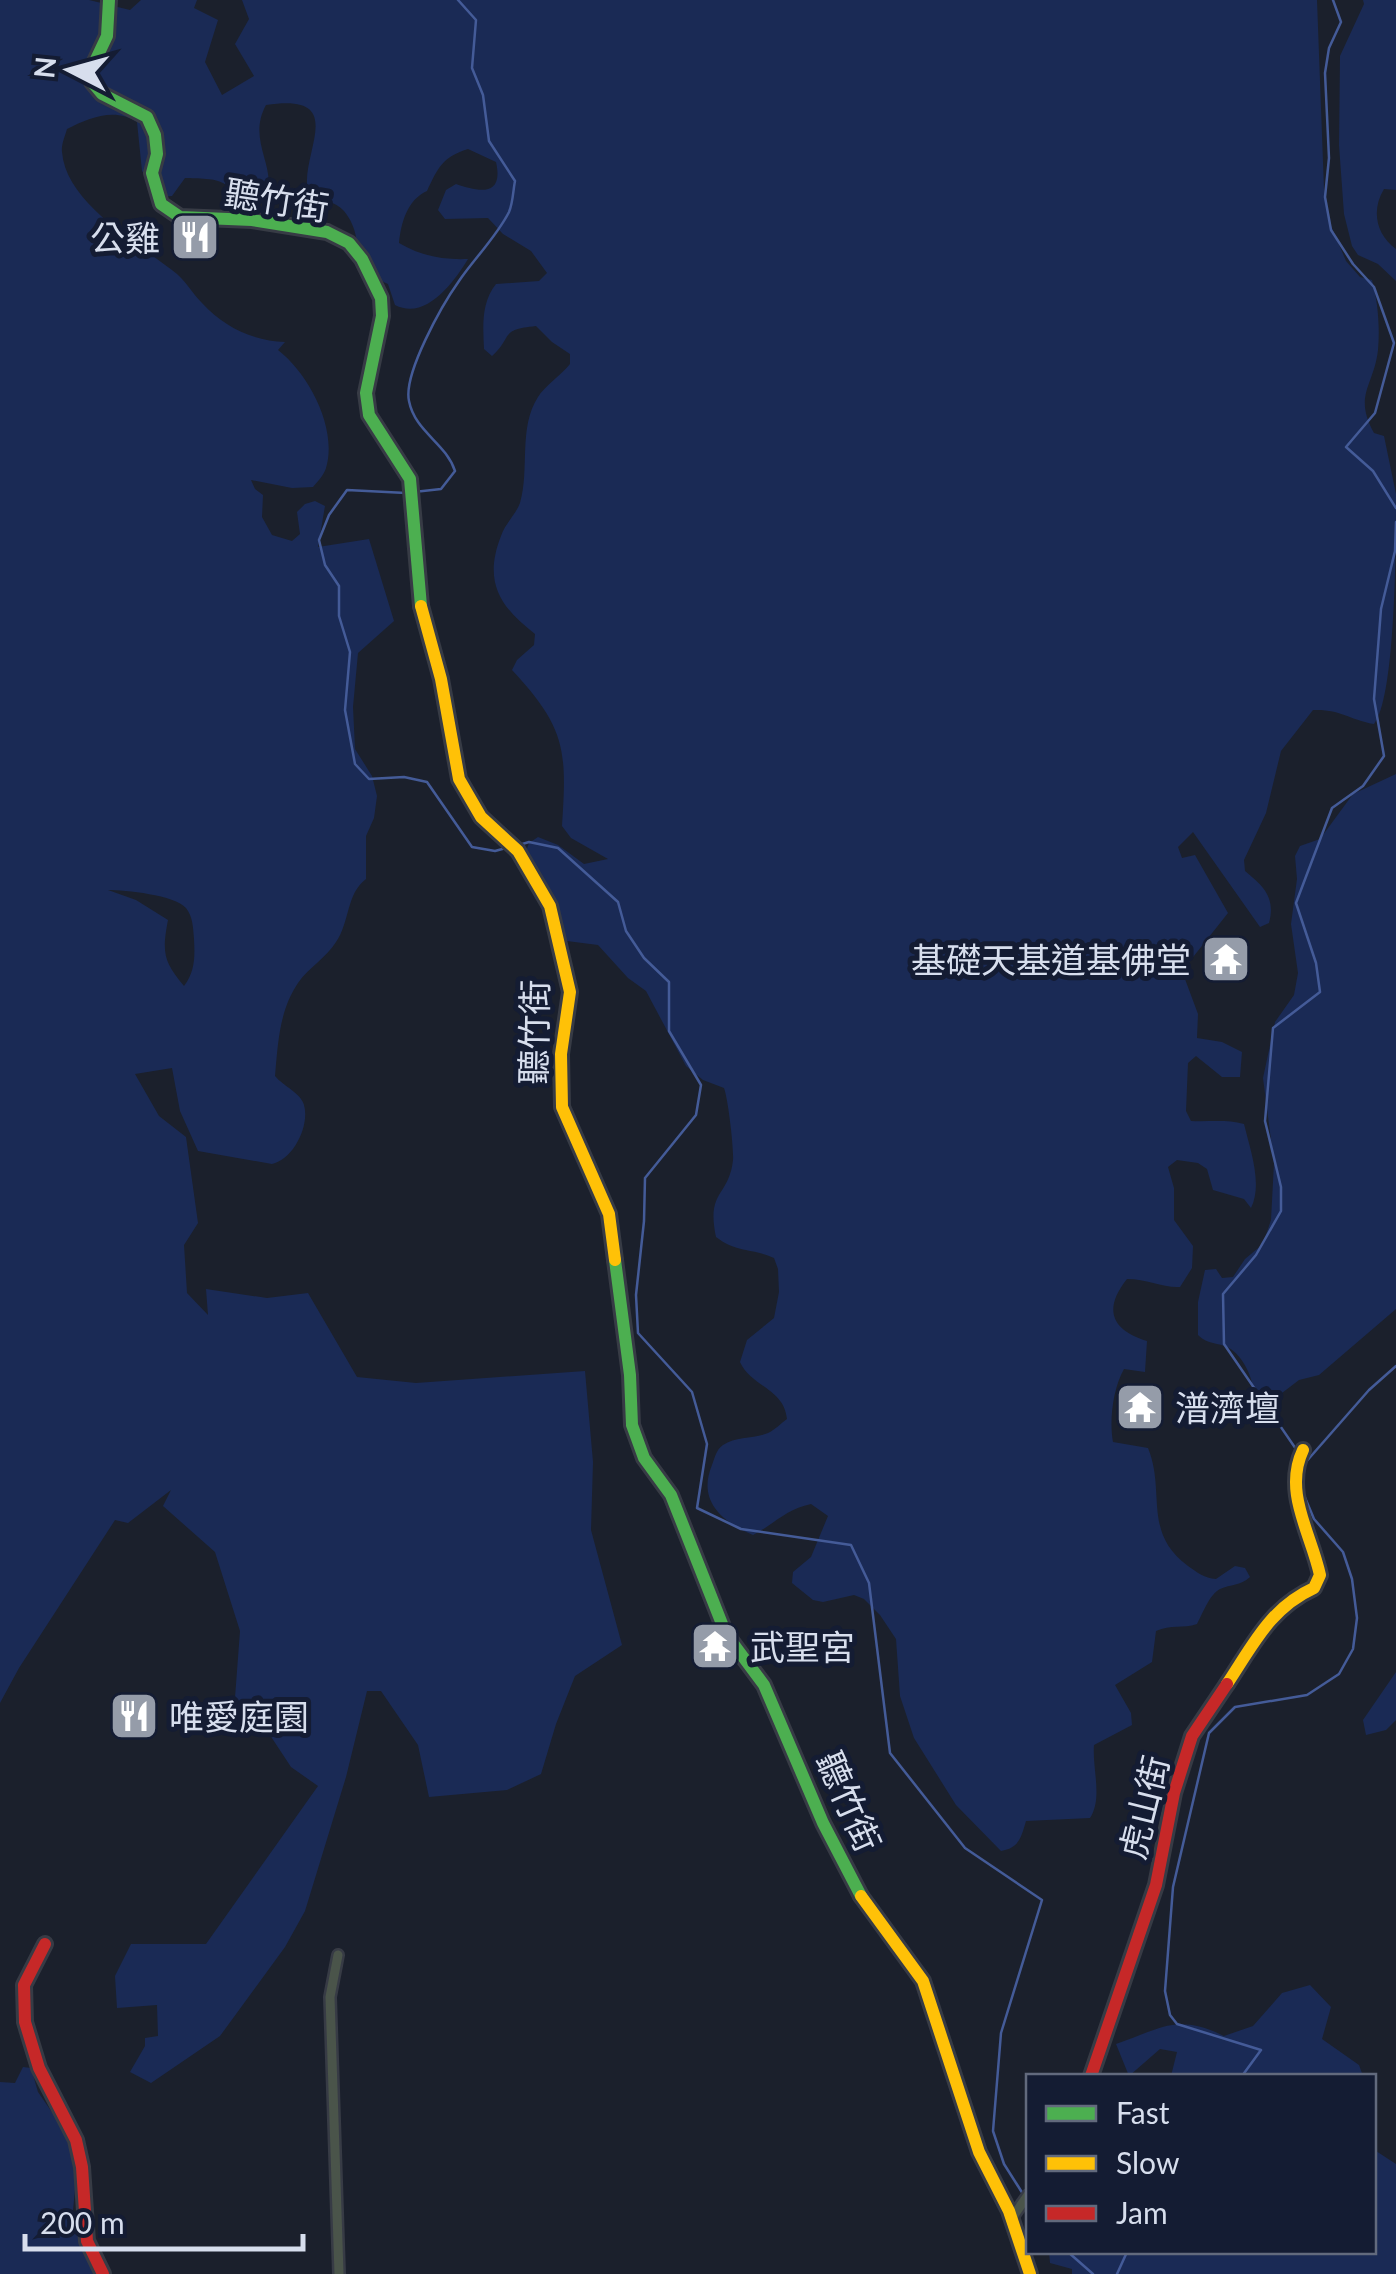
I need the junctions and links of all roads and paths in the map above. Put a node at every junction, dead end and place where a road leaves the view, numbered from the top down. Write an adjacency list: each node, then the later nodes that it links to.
1 (109, 0): 7 (street, 聽竹街)
2 (1299, 1455): 5 (street, 虎山街)
3 (45, 1944): 8 (street)
4 (338, 1955): 9 (street)
5 (1092, 2074)
6 (1026, 2197): 7 (street)
7 (1016, 2214): 10 (street)
8 (103, 2274)
9 (339, 2274)
10 (1030, 2274)

